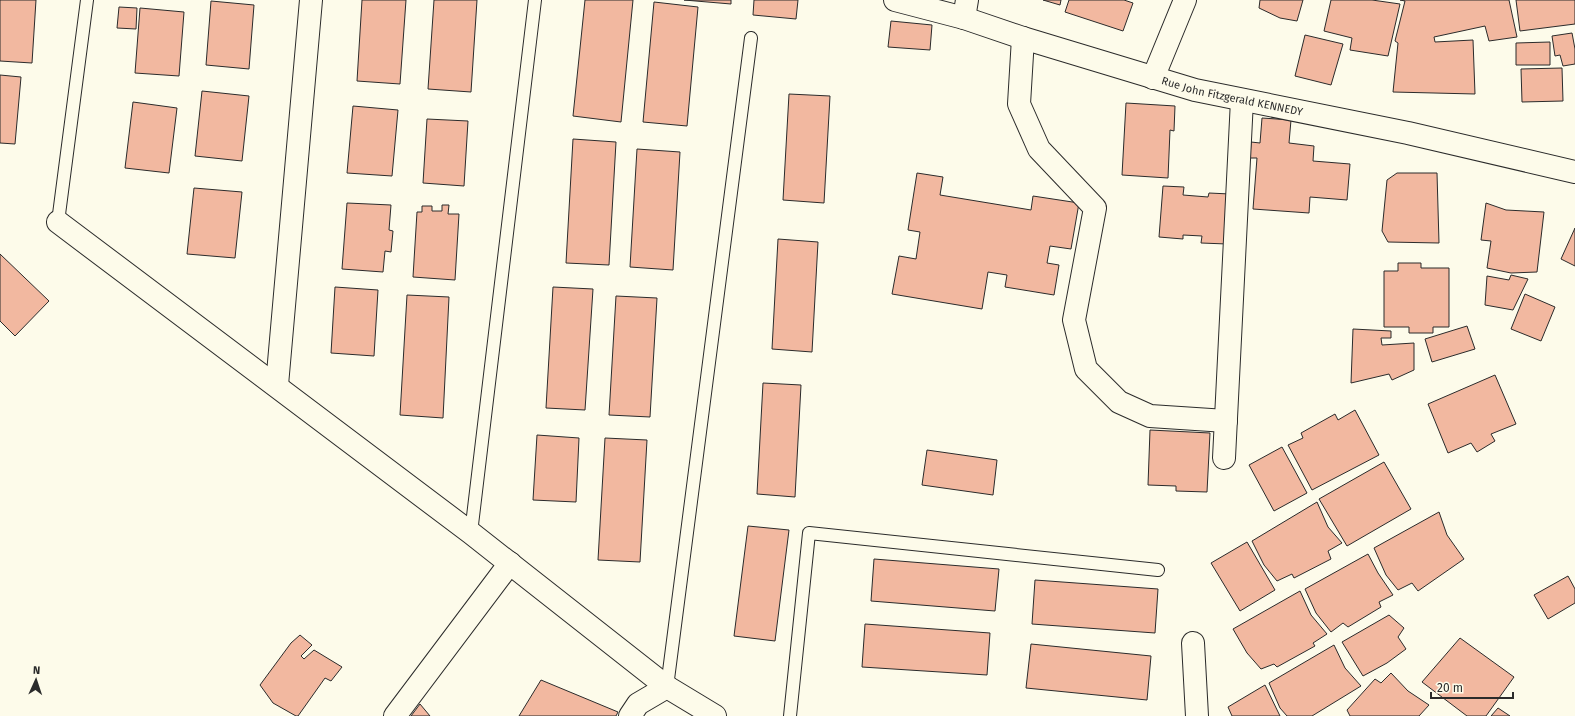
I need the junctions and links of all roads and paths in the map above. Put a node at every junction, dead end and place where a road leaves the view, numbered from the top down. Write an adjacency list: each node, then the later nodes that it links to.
1 (88, 0): 12 (lane)
2 (311, 0): 13 (street)
3 (535, 0): 16 (lane)
4 (894, 0): 6 (street, Rue John Fitzgerald KENNEDY)
5 (1185, 0): 9 (street)
6 (966, 9): 8 (street, Rue John Fitzgerald KENNEDY)
7 (751, 38): 20 (lane)
8 (1023, 38): 9 (street, Rue John Fitzgerald KENNEDY); 14 (street)
9 (1153, 78): 10 (street, Rue John Fitzgerald KENNEDY)
10 (1242, 100): 11 (street, Rue John Fitzgerald KENNEDY); 14 (street)
11 (1575, 172)
12 (58, 222): 13 (street)
13 (276, 385): 16 (street)
14 (1226, 422): 15 (street)
15 (1224, 458)
16 (471, 533): 17 (street)
17 (510, 563): 20 (street); 21 (street)
18 (1158, 570): 24 (lane)
19 (1193, 643): 25 (street)
20 (667, 687): 22 (street); 23 (street)
21 (396, 716)
22 (630, 716)
23 (715, 716)
24 (790, 716)
25 (1197, 716)

